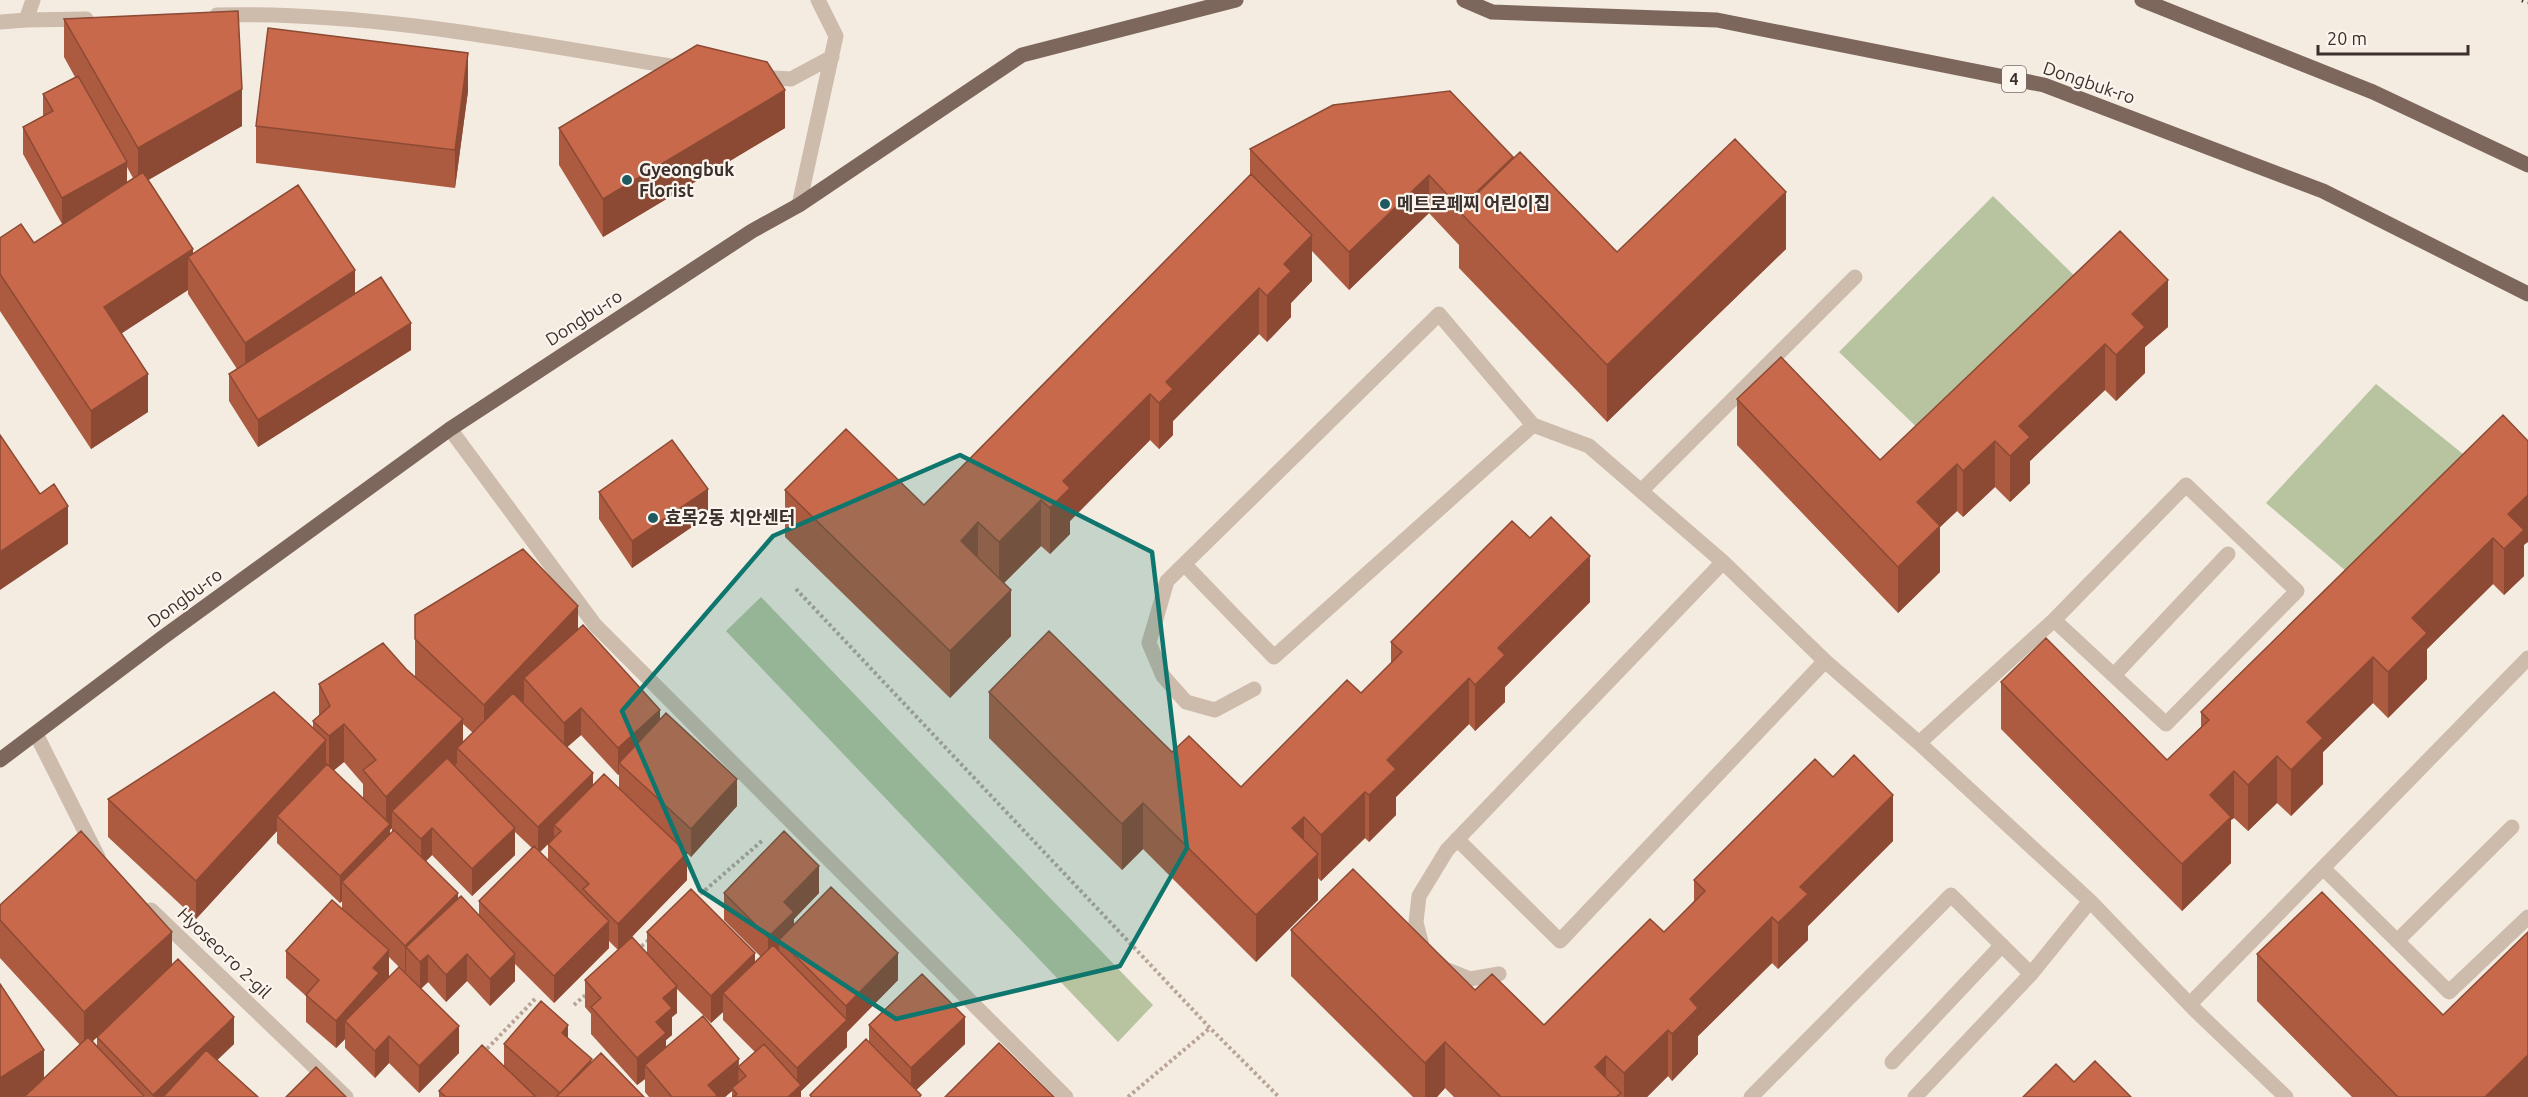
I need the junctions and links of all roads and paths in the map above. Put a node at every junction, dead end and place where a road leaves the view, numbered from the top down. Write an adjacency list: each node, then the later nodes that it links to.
1 (33, 0): 8 (street)
2 (818, 0): 10 (street)
3 (1236, 0): 14 (main road, Dongbu-ro)
4 (1464, 0): 16 (main road, Dongbuk-ro / 4)
5 (2142, 0): 13 (main road)
6 (198, 16): 11 (street)
7 (106, 18): 8 (street)
8 (26, 20): 9 (street)
9 (0, 22)
10 (832, 57): 12 (street); 14 (street)
11 (696, 70)
12 (740, 76)
13 (2528, 165)
14 (799, 205): 18 (main road, Dongbu-ro)
15 (1855, 277): 19 (street)
16 (2528, 294)
17 (1533, 425): 19 (street); 22 (street); 22 (street)
18 (450, 429): 29 (main road, Dongbu-ro); 32 (street)
19 (1642, 490): 21 (street)
20 (2228, 554): 27 (street)
21 (1723, 562): 26 (street); 34 (street)
22 (1185, 565): 28 (street)
23 (796, 589): 51 (path)
24 (2054, 620): 27 (street); 27 (street); 30 (street)
25 (2528, 658): 35 (street)
26 (1825, 661): 30 (street); 34 (street)
27 (2114, 675)
28 (1254, 689)
29 (36, 734): 31 (main road, Dongbu-ro); 36 (street)
30 (1919, 743): 37 (street)
31 (0, 760)
32 (788, 818): 39 (path); 55 (street)
33 (2512, 827): 42 (street)
34 (1456, 839): 45 (street)
35 (2323, 868): 42 (street); 49 (street)
36 (108, 870)
37 (2090, 901): 46 (street); 49 (street)
38 (142, 902): 54 (street, Hyoseo-ro 2-gil)
39 (690, 904)
40 (2528, 917): 42 (street)
41 (654, 935): 44 (path)
42 (2397, 941)
43 (2002, 945): 46 (street); 53 (street); 58 (street)
44 (636, 951)
45 (1499, 974)
46 (2031, 974): 59 (street)
47 (591, 990): 50 (path)
48 (536, 998): 52 (path)
49 (2190, 1004): 60 (street)
50 (573, 1005)
51 (1210, 1028): 56 (path); 57 (path)
52 (481, 1056)
53 (1892, 1062)
54 (346, 1097)
55 (1066, 1097)
56 (1128, 1097)
57 (1279, 1097)
58 (1751, 1097)
59 (1915, 1097)
60 (2286, 1097)

